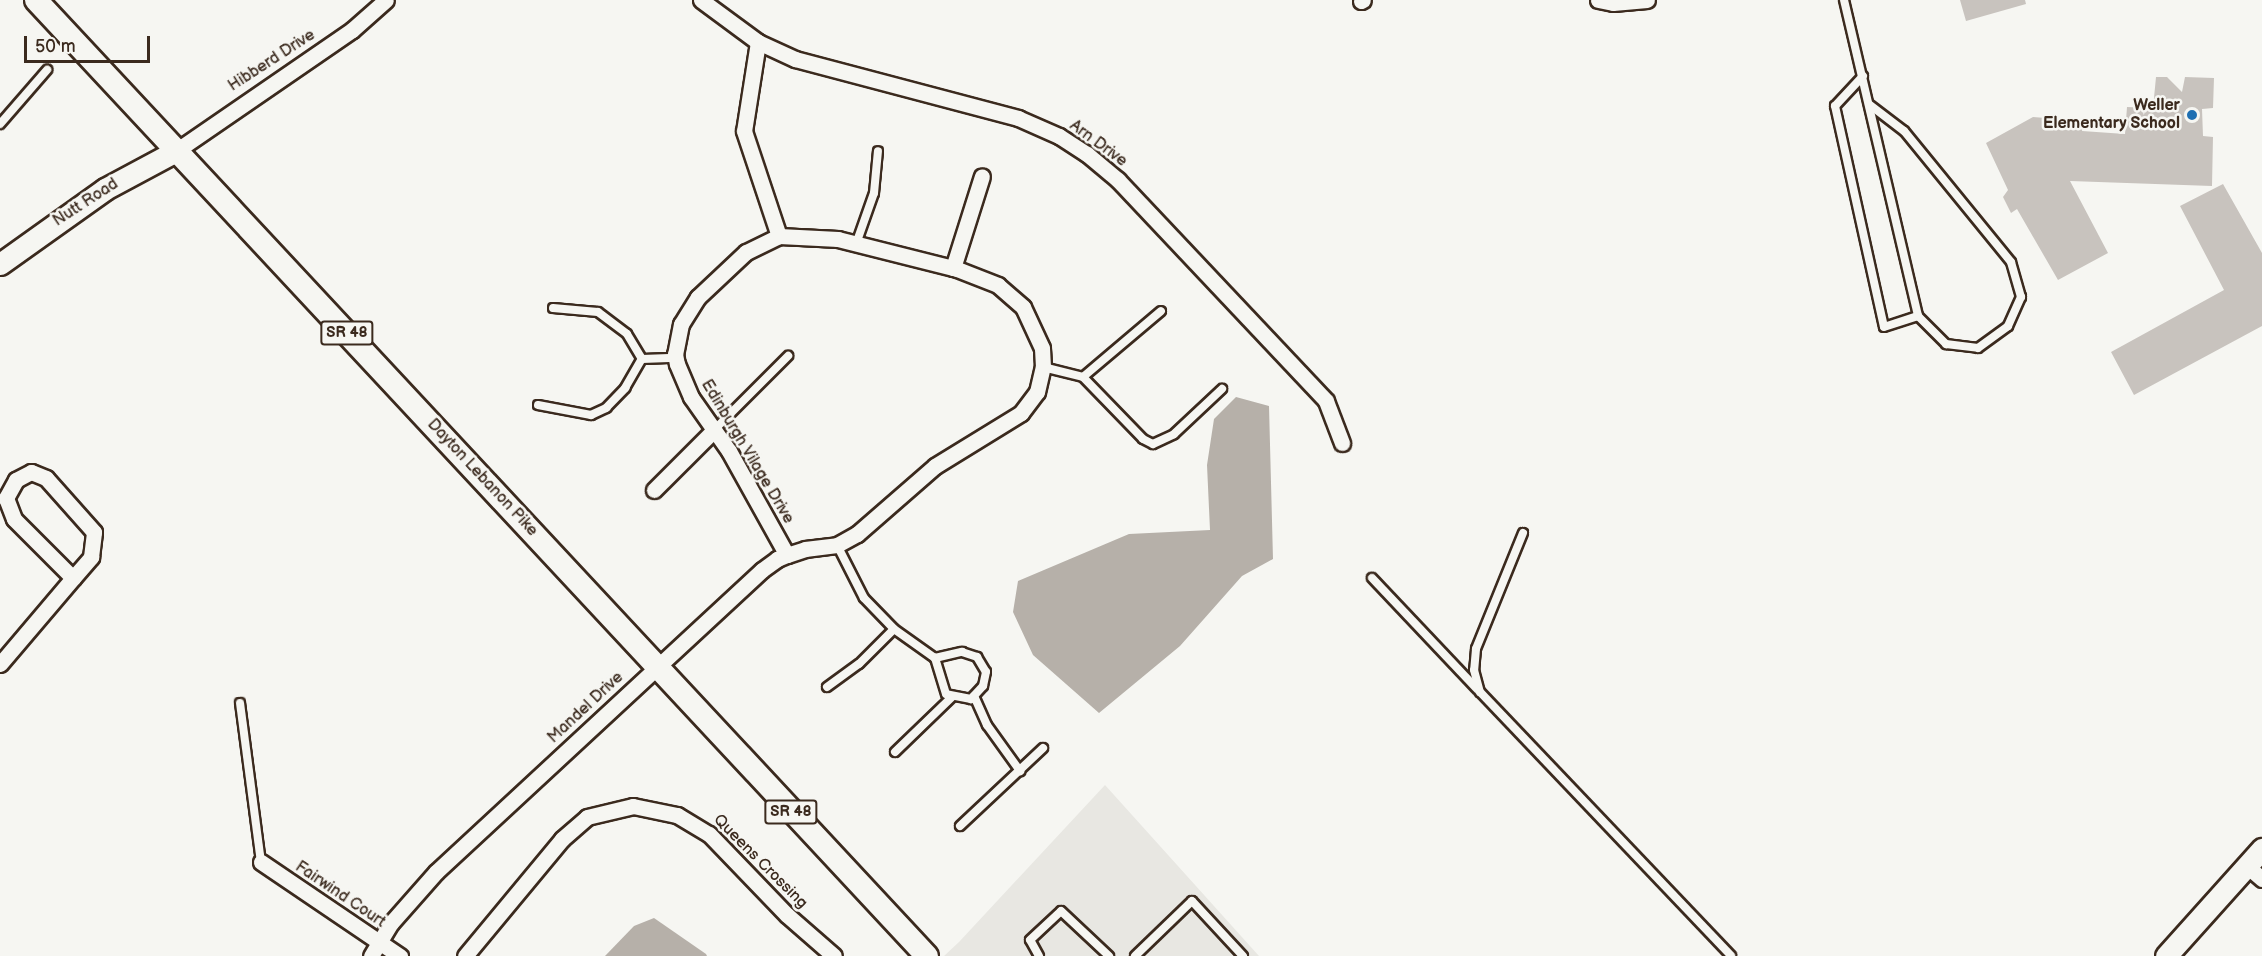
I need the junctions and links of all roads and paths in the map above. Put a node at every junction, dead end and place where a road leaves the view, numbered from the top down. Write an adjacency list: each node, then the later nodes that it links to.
1 (36, 0): 12 (main road, Dayton Lebanon Pike / SR 48)
2 (386, 0): 12 (street, Hibberd Drive)
3 (701, 0): 7 (street, Arn Drive)
4 (1598, 0): 5 (street)
5 (1647, 0)
6 (1844, 0): 9 (lane)
7 (758, 42): 15 (street); 30 (street, Arn Drive)
8 (47, 70): 11 (lane)
9 (1863, 76): 10 (lane); 21 (lane)
10 (1870, 105): 21 (lane); 21 (lane)
11 (0, 124)
12 (176, 151): 17 (street, Nutt Road); 40 (main road, Dayton Lebanon Pike / SR 48)
13 (878, 151): 16 (lane)
14 (982, 176): 18 (street)
15 (779, 236): 16 (street); 24 (street, Edinburgh Vilage Drive)
16 (856, 244): 18 (street)
17 (0, 264)
18 (953, 268): 25 (street)
19 (553, 308): 23 (lane)
20 (1161, 311): 26 (lane)
21 (1918, 316)
22 (788, 356): 29 (lane)
23 (642, 358): 24 (lane); 28 (lane)
24 (676, 358): 29 (street, Edinburgh Vilage Drive)
25 (1043, 367): 26 (lane); 33 (street, Mandel Drive)
26 (1083, 377): 27 (lane)
27 (1222, 389)
28 (538, 405)
29 (714, 430): 31 (street); 34 (street, Edinburgh Vilage Drive)
30 (1342, 443)
31 (654, 490)
32 (1523, 533): 42 (lane)
33 (837, 545): 34 (street, Mandel Drive); 37 (lane)
34 (787, 555): 40 (street, Mandel Drive)
35 (73, 578): 35 (street); 39 (street)
36 (1372, 578): 42 (lane)
37 (894, 629): 38 (lane); 41 (lane)
38 (935, 658): 43 (lane); 44 (lane)
39 (0, 664)
40 (658, 666): 53 (street, Mandel Drive); 58 (main road, Dayton Lebanon Pike / SR 48)
41 (827, 687)
42 (1480, 693): 63 (lane)
43 (974, 696): 44 (lane); 48 (lane)
44 (952, 697): 47 (lane)
45 (240, 703): 51 (lane)
46 (1043, 748): 48 (lane)
47 (895, 752)
48 (1020, 771): 49 (lane)
49 (960, 826)
50 (2262, 849): 52 (street)
51 (261, 862): 53 (street, Fairwind Court)
52 (2254, 873): 64 (street)
53 (379, 942): 54 (street, Mandel Drive); 55 (street, Fairwind Court)
54 (371, 956)
55 (400, 956)
56 (465, 956): 57 (street, Queens Crossing)
57 (834, 956)
58 (927, 956)
59 (1039, 956): 60 (lane)
60 (1110, 956)
61 (1135, 956): 62 (lane)
62 (1243, 956)
63 (1731, 956)
64 (2166, 956)

